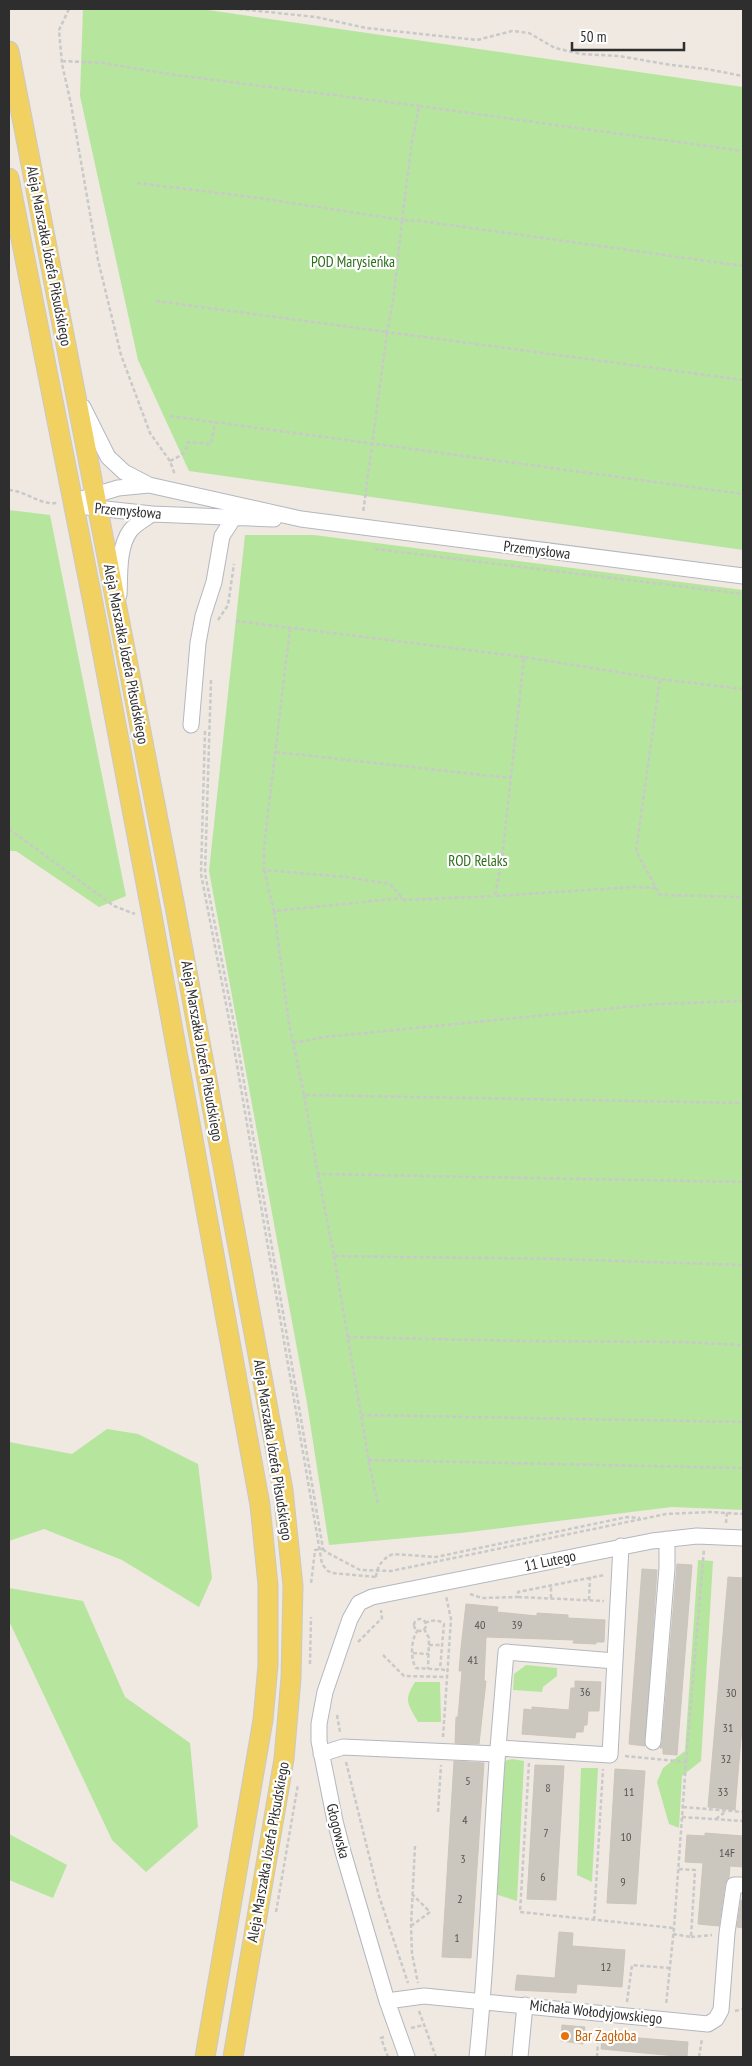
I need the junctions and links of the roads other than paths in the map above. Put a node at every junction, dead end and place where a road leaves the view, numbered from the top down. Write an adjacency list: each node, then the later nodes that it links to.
1 (9, 51): 3 (main road, Aleja Marszałka Józefa Piłsudskiego)
2 (9, 178): 5 (main road, Aleja Marszałka Józefa Piłsudskiego)
3 (76, 393): 4 (street); 6 (main road, Aleja Marszałka Józefa Piłsudskiego)
4 (149, 485): 6 (street, Przemysłowa); 7 (street, Przemysłowa)
5 (72, 502): 6 (street, Przemysłowa); 24 (main road, Aleja Marszałka Józefa Piłsudskiego)
6 (97, 502): 8 (street, Przemysłowa); 10 (main road, Aleja Marszałka Józefa Piłsudskiego)
7 (235, 511): 8 (street, Przemysłowa); 9 (street, Przemysłowa); 11 (street)
8 (152, 514): 10 (street)
9 (743, 576)
10 (118, 610): 25 (main road, Aleja Marszałka Józefa Piłsudskiego)
11 (198, 727)
12 (743, 1538): 13 (street, 11 Lutego)
13 (666, 1539): 14 (street, 11 Lutego); 17 (street)
14 (621, 1554): 15 (street, 11 Lutego); 16 (street)
15 (359, 1603): 19 (street, Głogowska)
16 (615, 1661): 18 (street); 18 (street)
17 (653, 1742)
18 (498, 1751): 19 (street); 22 (street)
19 (321, 1754): 21 (street, Głogowska)
20 (743, 1885): 23 (street, Michała Wołodyjowskiego)
21 (387, 2001): 22 (street, Michała Wołodyjowskiego); 26 (street, Głogowska)
22 (483, 2001): 23 (street, Michała Wołodyjowskiego); 27 (street)
23 (525, 2005): 28 (street)
24 (206, 2057)
25 (233, 2057)
26 (407, 2057)
27 (478, 2057)
28 (520, 2057)

